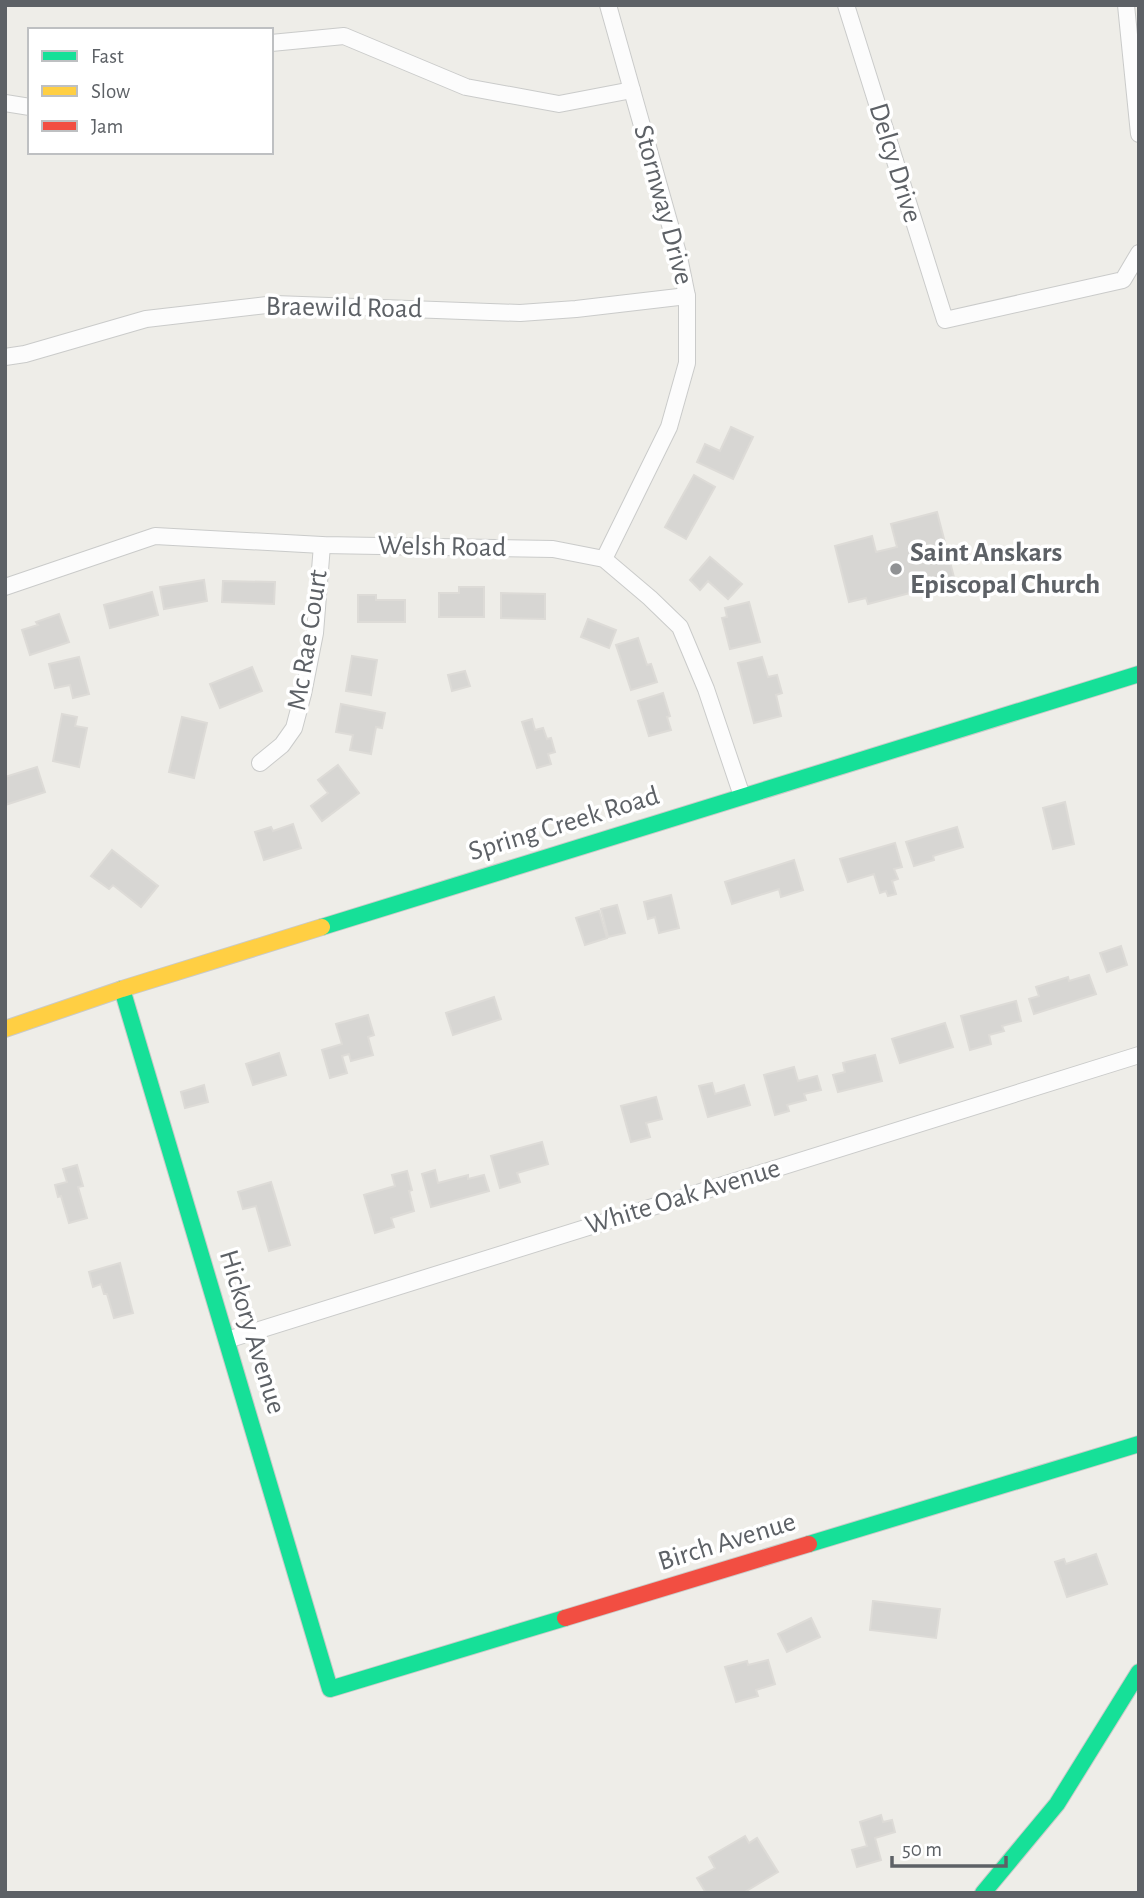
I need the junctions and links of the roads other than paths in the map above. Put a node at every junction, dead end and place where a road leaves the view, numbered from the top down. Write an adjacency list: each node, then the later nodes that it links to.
1 (608, 5): 5 (street, Stornway Drive)
2 (846, 5): 9 (street, Delcy Drive)
3 (1126, 5): 8 (street)
4 (273, 43): 5 (street)
5 (632, 90): 10 (street, Stornway Drive)
6 (5, 103): 7 (street)
7 (28, 107)
8 (1139, 134)
9 (1139, 253)
10 (687, 296): 11 (street, Braewild Road); 13 (street, Stornway Drive)
11 (5, 357)
12 (322, 545): 13 (street, Welsh Road); 14 (street, Welsh Road); 16 (street, Mc Rae Court)
13 (604, 559): 17 (street, Welsh Road)
14 (5, 587)
15 (1139, 674): 17 (street, Spring Creek Road)
16 (261, 763)
17 (741, 796): 18 (street, Spring Creek Road)
18 (122, 989): 19 (street, Spring Creek Road); 21 (street, Hickory Avenue)
19 (5, 1029)
20 (1139, 1055): 21 (street, White Oak Avenue)
21 (227, 1340): 24 (street, Hickory Avenue)
22 (1139, 1444): 24 (street, Birch Avenue)
23 (1139, 1672): 25 (street)
24 (330, 1689)
25 (982, 1893)

